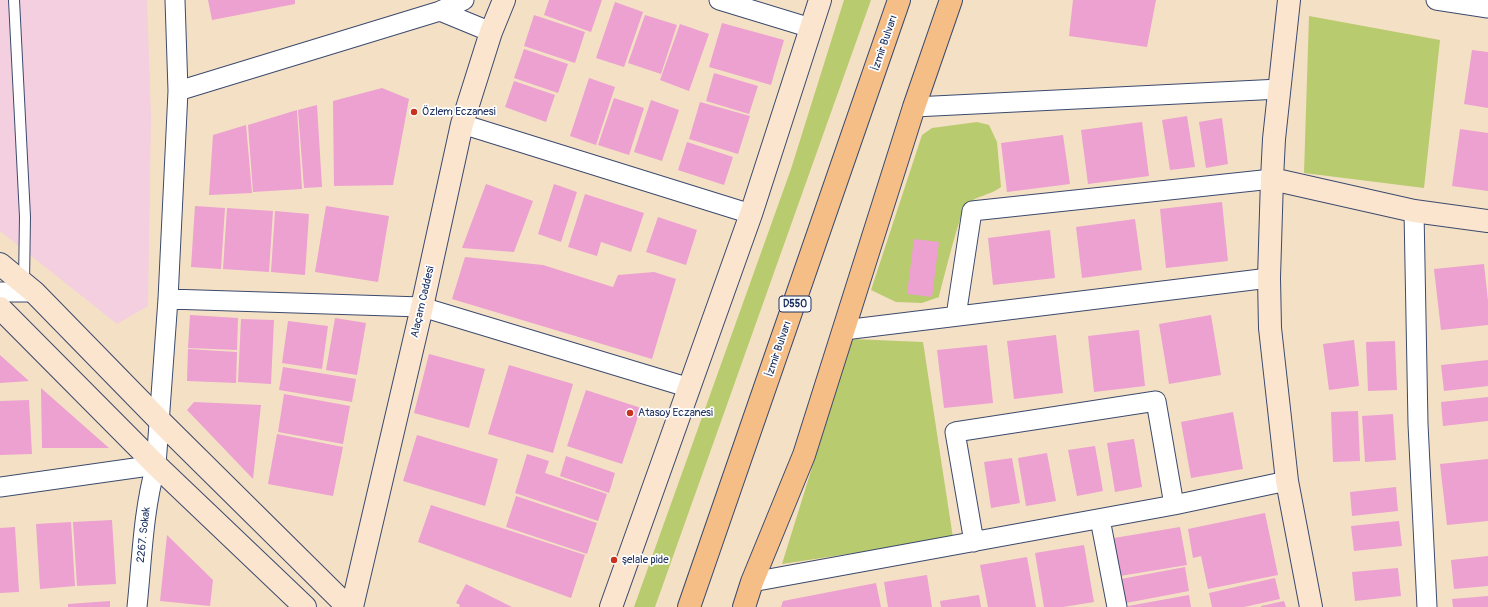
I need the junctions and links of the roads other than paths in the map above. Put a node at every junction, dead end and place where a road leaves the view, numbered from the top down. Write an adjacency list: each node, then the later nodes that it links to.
1 (14, 0): 25 (lane)
2 (175, 0): 16 (street, 2267. Sokak)
3 (464, 0): 11 (street)
4 (504, 0): 14 (street, Alaçam Caddesi)
5 (719, 0): 13 (street)
6 (820, 0): 13 (street)
7 (899, 0): 46 (highway, İzmir Bulvarı / D550)
8 (951, 0): 17 (highway)
9 (1290, 0): 15 (street)
10 (1436, 0): 12 (street)
11 (438, 5): 14 (street); 16 (street)
12 (1483, 5)
13 (812, 28): 21 (street)
14 (491, 32): 18 (street, Alaçam Caddesi)
15 (1280, 89): 17 (street); 19 (street)
16 (178, 91): 27 (street, 2267. Sokak)
17 (914, 107): 31 (highway)
18 (462, 124): 21 (street); 28 (street, Alaçam Caddesi)
19 (1272, 179): 20 (street); 24 (street); 30 (street)
20 (1414, 211): 22 (street); 50 (street)
21 (751, 214): 32 (street)
22 (1488, 221)
23 (0, 264): 25 (street)
24 (1269, 278): 30 (street); 35 (street)
25 (29, 288): 26 (street); 33 (street)
26 (0, 292)
27 (168, 299): 28 (street); 33 (street, 2267. Sokak)
28 (422, 307): 32 (street); 44 (street, Alaçam Caddesi)
29 (0, 308): 34 (street)
30 (956, 316): 31 (street)
31 (844, 330): 40 (highway)
32 (690, 388): 45 (street)
33 (159, 420): 34 (street, 2267. Sokak); 43 (street)
34 (156, 465): 36 (street); 41 (street, 2267. Sokak); 42 (street)
35 (1287, 481): 37 (street); 49 (street)
36 (0, 487)
37 (1174, 505): 38 (street); 39 (street)
38 (1100, 519): 39 (street); 48 (street)
39 (974, 542): 40 (street)
40 (752, 582): 47 (highway)
41 (137, 607)
42 (305, 607)
43 (348, 607)
44 (352, 607)
45 (611, 607)
46 (689, 607)
47 (744, 607)
48 (1117, 607)
49 (1310, 607)
50 (1427, 607)

